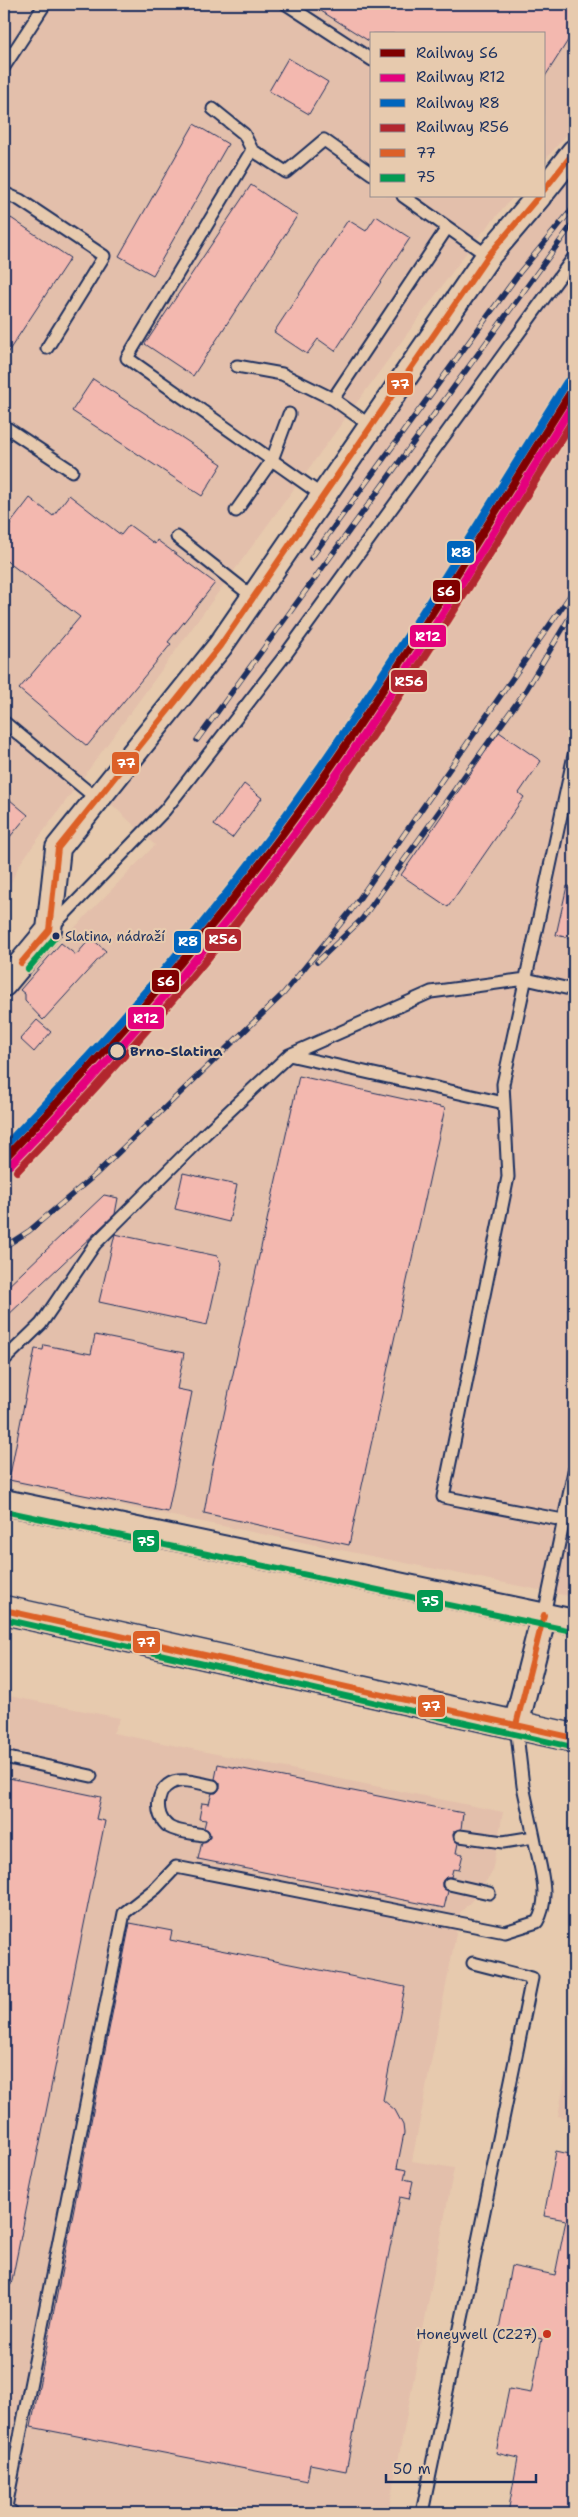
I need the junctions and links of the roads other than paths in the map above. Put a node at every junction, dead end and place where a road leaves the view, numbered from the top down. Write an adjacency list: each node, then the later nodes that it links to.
1 (45, 4): 4 (lane)
2 (286, 4): 3 (lane)
3 (370, 59)
4 (4, 67)
5 (213, 109): 6 (lane)
6 (252, 150): 8 (lane); 22 (lane)
7 (574, 152): 9 (street)
8 (370, 173)
9 (546, 187)
10 (4, 193): 16 (lane)
11 (406, 198): 13 (lane)
12 (536, 198): 14 (street)
13 (447, 228): 14 (lane); 18 (lane)
14 (488, 256): 21 (street)
15 (574, 257): 31 (lane)
16 (47, 348)
17 (237, 366): 18 (lane)
18 (333, 399): 21 (lane)
19 (289, 414): 22 (lane)
20 (4, 426): 23 (lane)
21 (371, 426): 24 (street)
22 (272, 460): 24 (lane); 25 (lane)
23 (72, 471)
24 (323, 496): 27 (street)
25 (236, 510)
26 (177, 537): 27 (lane)
27 (254, 597): 30 (street)
28 (4, 722): 30 (lane)
29 (574, 755): 33 (lane)
30 (98, 799): 31 (street)
31 (49, 930): 32 (street)
32 (13, 959): 34 (street)
33 (526, 980): 35 (lane); 36 (lane); 37 (lane)
34 (4, 984)
35 (574, 990)
36 (289, 1055): 37 (lane); 38 (lane)
37 (504, 1103): 42 (lane)
38 (4, 1360)
39 (574, 1471): 42 (lane)
40 (4, 1502): 44 (street)
41 (574, 1517): 42 (lane)
42 (562, 1520): 44 (lane)
43 (4, 1610): 46 (street)
44 (544, 1615): 45 (street); 46 (street)
45 (574, 1622)
46 (516, 1725): 47 (street); 53 (lane)
47 (574, 1738)
48 (4, 1757): 49 (lane)
49 (91, 1776)
50 (213, 1786): 51 (lane)
51 (203, 1835)
52 (460, 1836): 53 (lane)
53 (534, 1837): 57 (lane)
54 (449, 1884): 55 (lane)
55 (489, 1893)
56 (473, 1963): 58 (lane)
57 (8, 2509)
58 (422, 2513)

